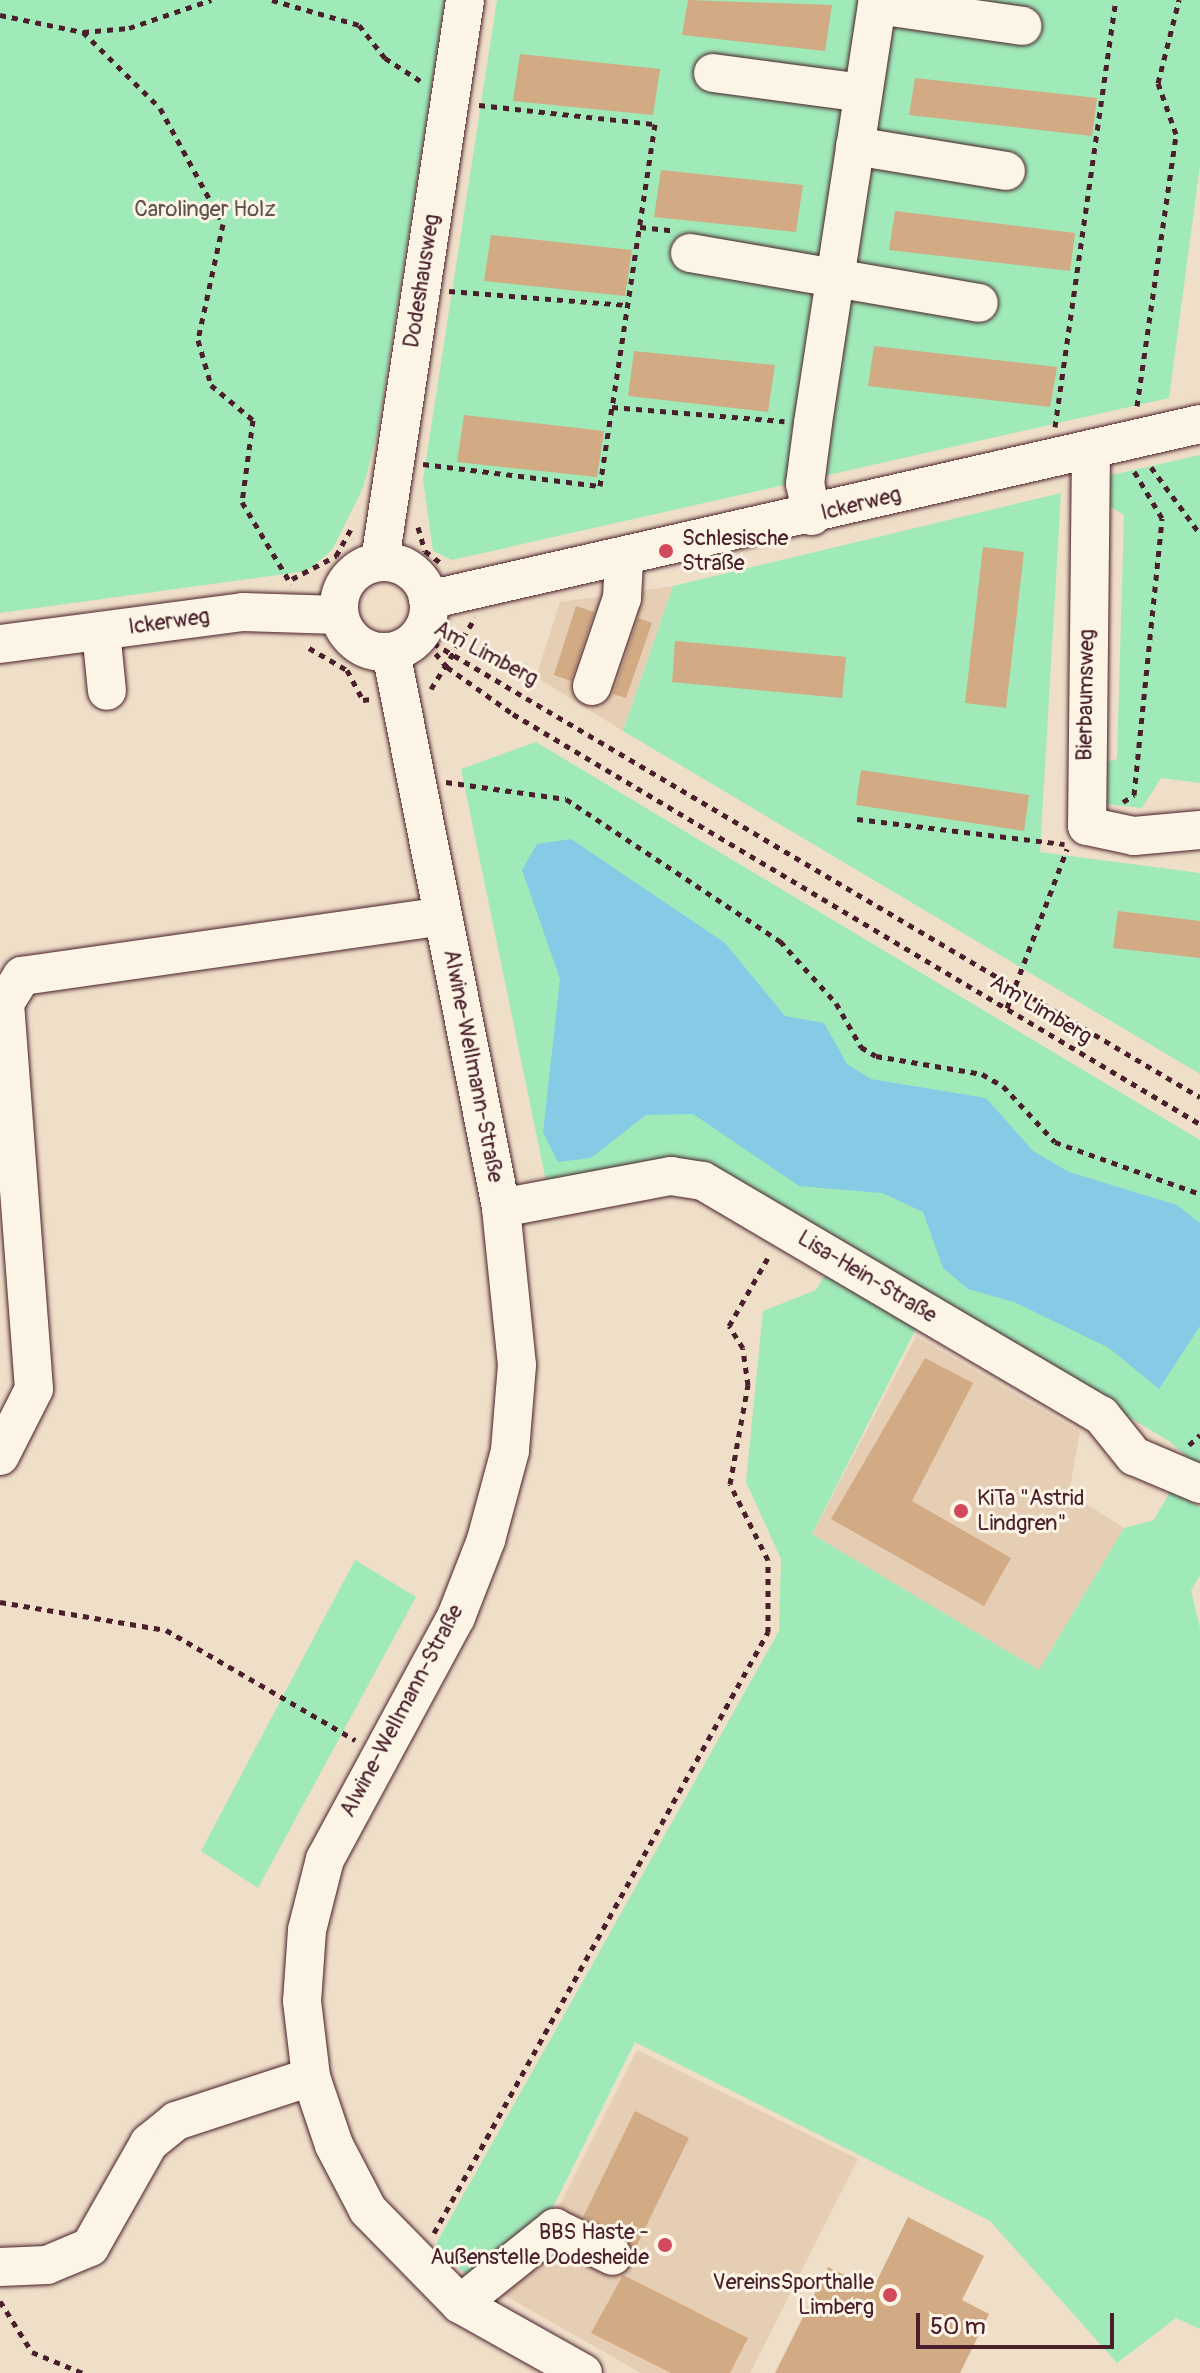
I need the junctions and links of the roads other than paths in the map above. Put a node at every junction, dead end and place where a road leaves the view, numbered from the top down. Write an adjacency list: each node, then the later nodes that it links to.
1 (465, 0): 14 (street, Dodeshausweg)
2 (877, 2): 3 (street); 5 (street)
3 (1022, 26)
4 (713, 73): 5 (street)
5 (863, 93): 6 (street)
6 (855, 146): 7 (street); 9 (street)
7 (1006, 171)
8 (690, 253): 9 (street)
9 (834, 278): 10 (street); 13 (street)
10 (979, 303)
11 (1200, 424): 12 (street, Ickerweg)
12 (1076, 452): 13 (street, Ickerweg); 22 (street, Bierbaumsweg)
13 (812, 516): 15 (street, Ickerweg)
14 (380, 561): 16 (street); 17 (street)
15 (624, 561): 17 (street, Ickerweg); 20 (street)
16 (339, 615): 17 (street); 18 (street, Ickerweg)
17 (413, 629): 23 (street, Alwine-Wellmann-Straße)
18 (101, 631): 19 (street, Ickerweg); 21 (street)
19 (0, 644)
20 (592, 686)
21 (107, 691)
22 (1200, 830)
23 (443, 916): 24 (street, Alwine-Wellmann-Straße); 25 (street)
24 (501, 1208): 26 (street, Lisa-Hein-Straße); 27 (street, Alwine-Wellmann-Straße)
25 (0, 1456)
26 (1200, 1484)
27 (311, 2077): 29 (street); 30 (street, Alwine-Wellmann-Straße)
28 (613, 2256): 30 (street)
29 (0, 2267)
30 (460, 2304): 31 (street, Alwine-Wellmann-Straße)
31 (583, 2373)

